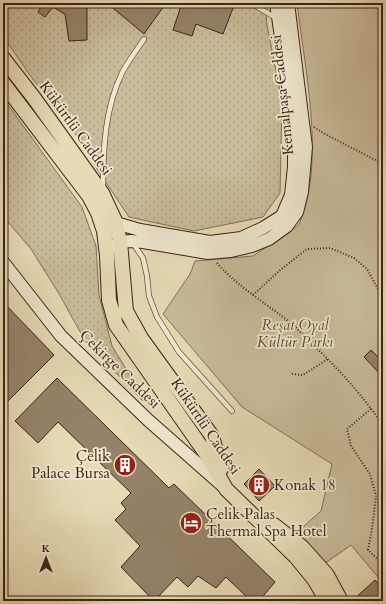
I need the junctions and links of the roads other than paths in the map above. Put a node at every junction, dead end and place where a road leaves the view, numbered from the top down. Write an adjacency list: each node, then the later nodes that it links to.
1 (251, 3): 4 (lane)
2 (276, 3): 4 (main road, Kemalpaşa Caddesi)
3 (288, 3): 11 (main road, Kemalpaşa Caddesi)
4 (279, 20): 10 (main road, Kemalpaşa Caddesi)
5 (144, 39): 8 (lane)
6 (3, 58): 8 (main road, Kükürtlü Caddesi)
7 (3, 83): 9 (main road, Kükürtlü Caddesi)
8 (102, 193): 10 (main road, Kükürtlü Caddesi)
9 (98, 213): 10 (main road, Kemalpaşa Caddesi); 12 (main road, Kükürtlü Caddesi)
10 (116, 223): 11 (main road, Kükürtlü Caddesi)
11 (126, 241): 12 (main road); 14 (lane); 15 (main road, Kükürtlü Caddesi)
12 (108, 256): 15 (main road, Kükürtlü Caddesi)
13 (3, 262): 15 (main road, Çekirge Caddesi)
14 (232, 411)
15 (226, 489): 16 (main road, Çekirge Caddesi); 17 (main road, Çekirge Caddesi)
16 (327, 601)
17 (341, 601)

